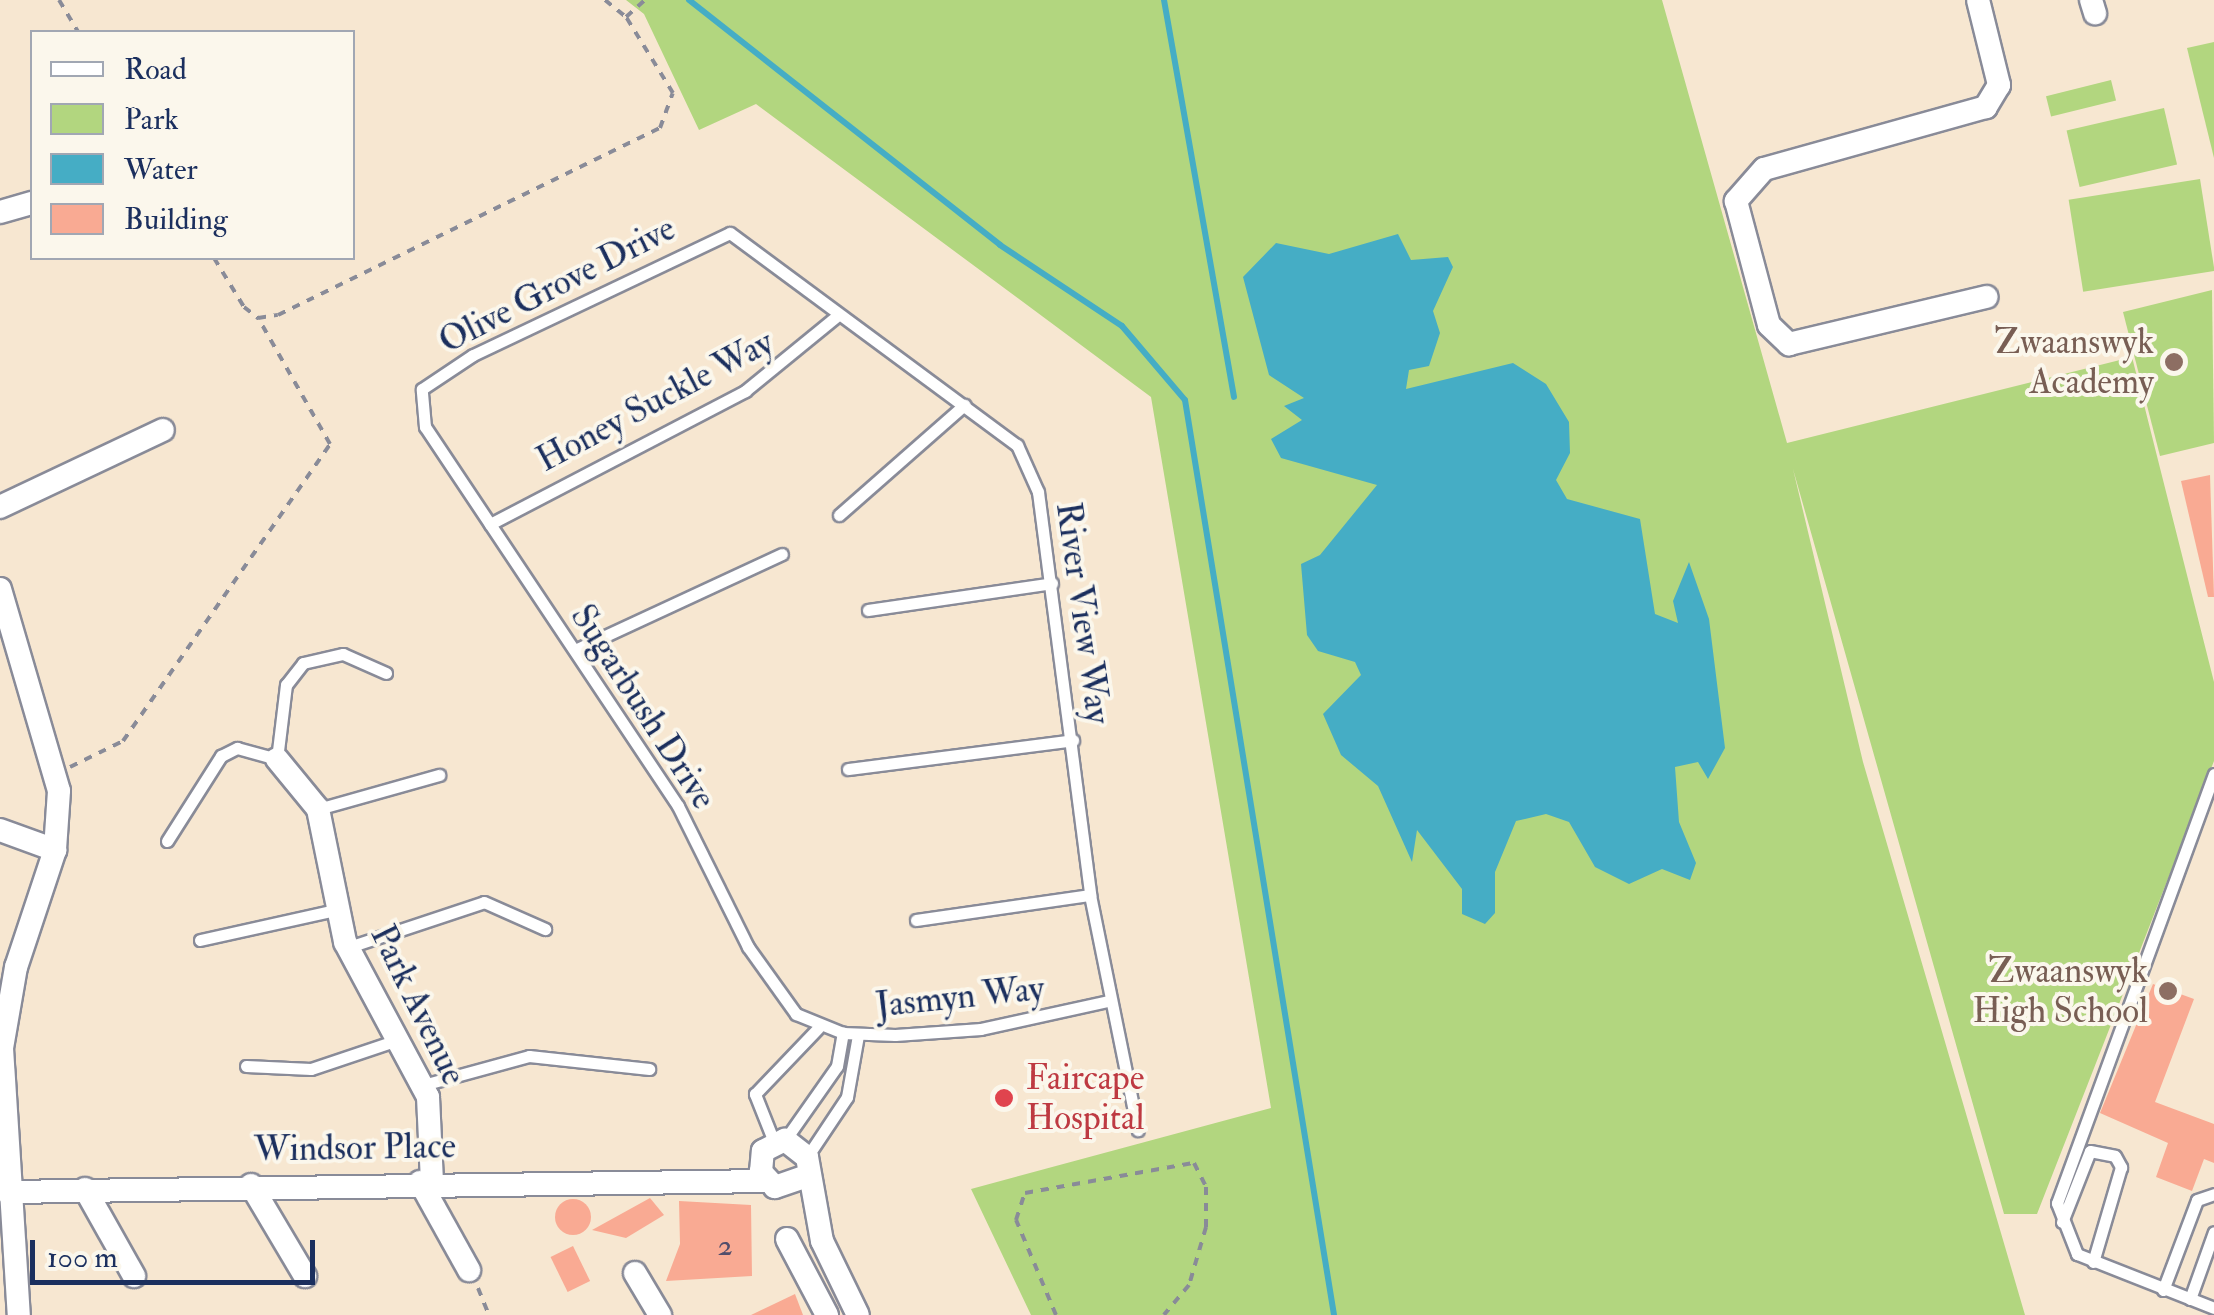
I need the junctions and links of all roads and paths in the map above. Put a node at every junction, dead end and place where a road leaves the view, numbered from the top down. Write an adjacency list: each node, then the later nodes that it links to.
1 (59, 0): 6 (path)
2 (605, 0): 5 (path)
3 (645, 0): 5 (path)
4 (1978, 0): 11 (street)
5 (626, 16): 13 (path)
6 (77, 30)
7 (30, 204): 8 (street)
8 (0, 212)
9 (746, 238): 12 (lane, River View Way); 15 (lane, Olive Grove Drive)
10 (215, 260): 13 (path)
11 (1986, 298)
12 (837, 316): 14 (lane, River View Way); 19 (lane, Honey Suckle Way)
13 (258, 318): 29 (path)
14 (964, 405): 18 (lane); 21 (lane, River View Way)
15 (418, 415): 19 (lane, Sugarbush Drive)
16 (163, 430): 17 (street)
17 (0, 506)
18 (839, 515)
19 (490, 524): 24 (lane, Sugarbush Drive)
20 (782, 554): 24 (lane)
21 (1052, 584): 23 (lane); 26 (lane, River View Way)
22 (0, 589): 29 (street)
23 (868, 610)
24 (575, 650): 43 (lane, Sugarbush Drive)
25 (386, 673): 27 (lane)
26 (1073, 740): 28 (lane); 36 (lane, River View Way)
27 (277, 759): 32 (street, Park Avenue); 34 (lane)
28 (848, 769)
29 (57, 773): 35 (street)
30 (2214, 774): 60 (lane)
31 (438, 775): 32 (lane)
32 (318, 809): 37 (street, Park Avenue)
33 (0, 830): 35 (street)
34 (167, 841)
35 (55, 850): 47 (street)
36 (1090, 896): 38 (lane); 42 (lane, River View Way)
37 (336, 910): 40 (lane); 41 (street, Park Avenue)
38 (916, 920)
39 (544, 929): 41 (lane)
40 (200, 940)
41 (347, 948): 46 (street, Park Avenue)
42 (1108, 1001): 45 (lane, Jasmyn Way); 51 (lane, River View Way)
43 (818, 1028): 44 (lane, Jasmyn Way); 52 (lane)
44 (843, 1033): 45 (lane, Jasmyn Way); 52 (lane)
45 (858, 1035): 54 (lane)
46 (394, 1041): 48 (lane); 50 (street, Park Avenue)
47 (1, 1048): 58 (street)
48 (246, 1066)
49 (649, 1069): 50 (lane)
50 (423, 1085): 55 (street, Park Avenue)
51 (1138, 1130)
52 (774, 1145): 53 (street, Windsor Place); 54 (street); 54 (street)
53 (705, 1176): 54 (street, Windsor Place); 55 (street, Windsor Place)
54 (790, 1176): 76 (street)
55 (426, 1181): 56 (street, Windsor Place); 64 (street)
56 (251, 1185): 57 (street, Windsor Place); 67 (street)
57 (85, 1189): 58 (street, Windsor Place); 66 (street)
58 (7, 1192): 69 (street)
59 (2214, 1194): 68 (lane)
60 (2062, 1222): 63 (lane); 63 (lane)
61 (2214, 1232): 70 (lane)
62 (787, 1239): 75 (street)
63 (2093, 1262): 68 (lane)
64 (469, 1270): 73 (path)
65 (635, 1273): 74 (street)
66 (134, 1276)
67 (306, 1276)
68 (2163, 1290): 70 (lane)
69 (8, 1291): 72 (street)
70 (2190, 1299): 71 (lane)
71 (2214, 1308)
72 (19, 1315)
73 (489, 1315)
74 (660, 1315)
75 (827, 1315)
76 (858, 1315)
77 (1056, 1315): 78 (path)
78 (1164, 1315)

